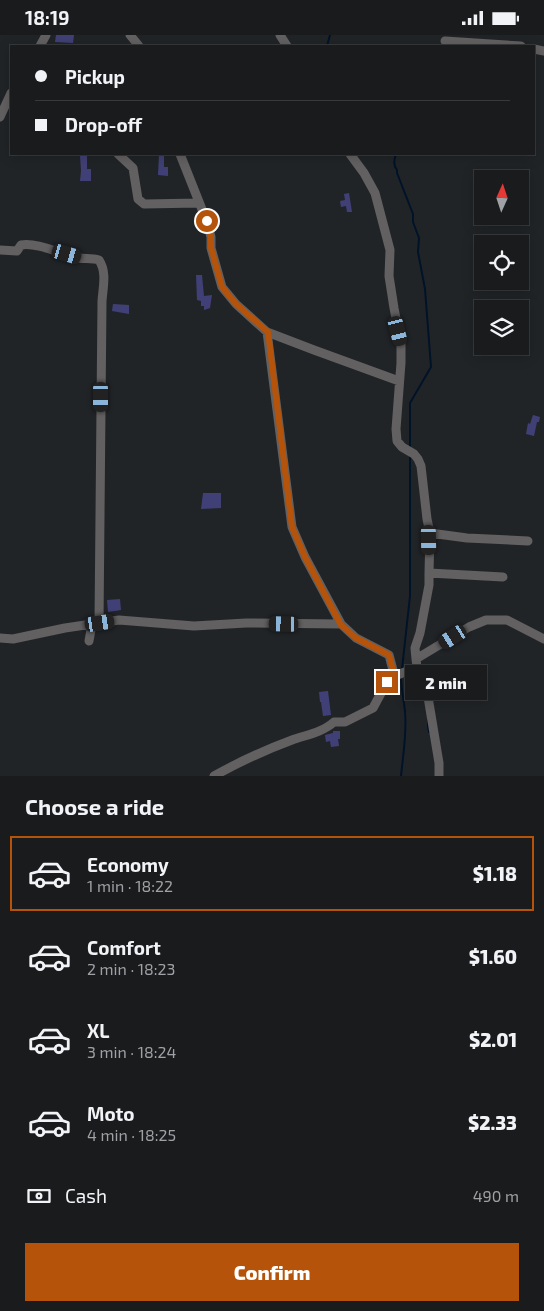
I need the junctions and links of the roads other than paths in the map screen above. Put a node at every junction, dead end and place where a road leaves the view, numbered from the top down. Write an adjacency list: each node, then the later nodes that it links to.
1 (130, 35): 3 (street)
2 (444, 41): 4 (street)
3 (138, 45)
4 (506, 45)
5 (10, 95): 6 (street)
6 (0, 117)
7 (119, 155): 10 (street)
8 (180, 155): 10 (street)
9 (351, 155): 13 (street)
10 (199, 203): 12 (street)
11 (0, 250): 18 (street)
12 (268, 332): 13 (street); 19 (street)
13 (399, 381): 14 (street)
14 (430, 533): 15 (street); 16 (street)
15 (528, 541)
16 (429, 573): 17 (street); 23 (street)
17 (503, 577)
18 (96, 623): 19 (street); 20 (street); 22 (street)
19 (341, 625): 24 (street)
20 (0, 638)
21 (544, 639): 23 (street)
22 (89, 641)
23 (416, 663): 24 (street); 26 (street)
24 (387, 682): 25 (street)
25 (214, 776)
26 (439, 776)

